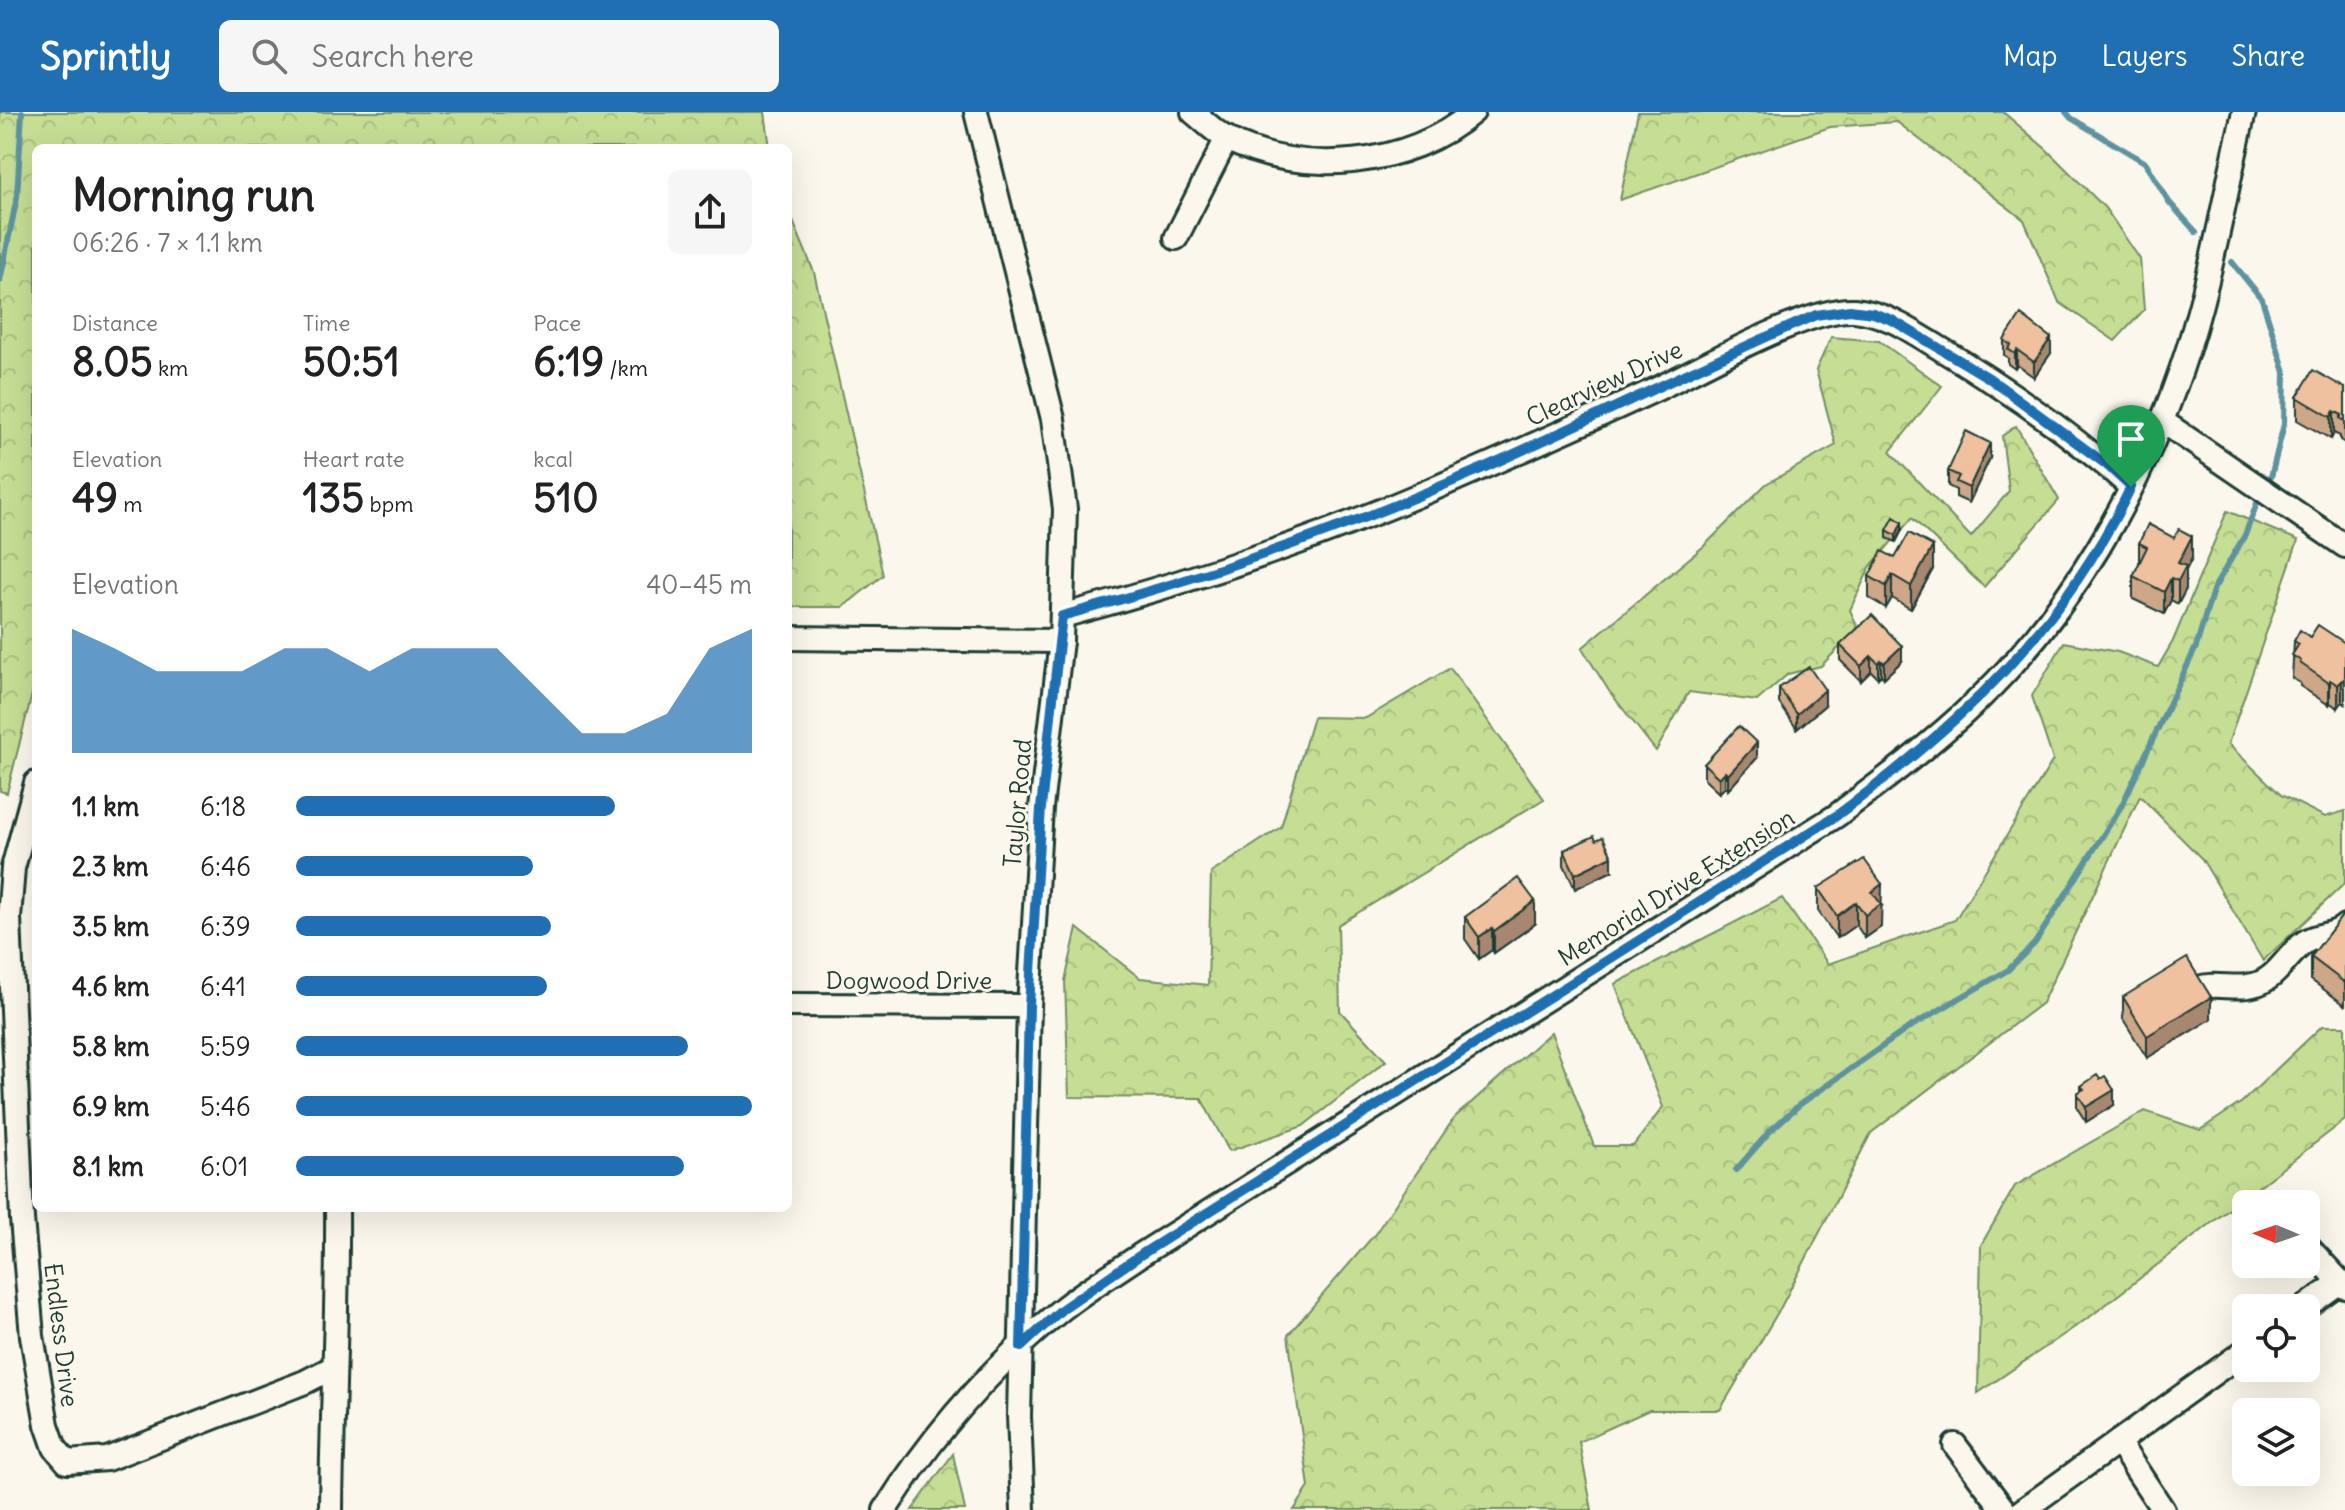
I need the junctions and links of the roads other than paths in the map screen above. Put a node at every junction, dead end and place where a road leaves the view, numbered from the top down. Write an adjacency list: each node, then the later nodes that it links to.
1 (976, 112): 10 (street, Taylor Road)
2 (1193, 112): 5 (street)
3 (1473, 112): 5 (street)
4 (2244, 112): 7 (street, Memorial Drive Extension)
5 (1227, 138): 6 (street)
6 (1176, 238)
7 (2162, 421): 8 (street, Memorial Drive Extension); 9 (street)
8 (2131, 487): 10 (street, Clearview Drive); 22 (street, Memorial Drive Extension)
9 (2345, 546)
10 (1062, 616): 12 (street, Taylor Road)
11 (792, 638): 12 (street)
12 (1061, 641): 17 (street, Taylor Road)
13 (32, 798): 24 (street, Endless Drive)
14 (2345, 926): 15 (street)
15 (2198, 988)
16 (792, 1005): 17 (street, Dogwood Drive)
17 (1029, 1006): 22 (street, Taylor Road)
18 (337, 1212): 24 (street)
19 (2320, 1260): 20 (street)
20 (2343, 1284): 21 (street)
21 (2320, 1298)
22 (1021, 1347): 28 (street, Memorial Drive Extension); 29 (street, Taylor Road)
23 (2232, 1360): 25 (street)
24 (334, 1367): 27 (street)
25 (2118, 1442): 31 (street); 32 (street)
26 (1955, 1445): 30 (street)
27 (331, 1510)
28 (885, 1510)
29 (1023, 1510)
30 (2004, 1510)
31 (2023, 1510)
32 (2163, 1510)

